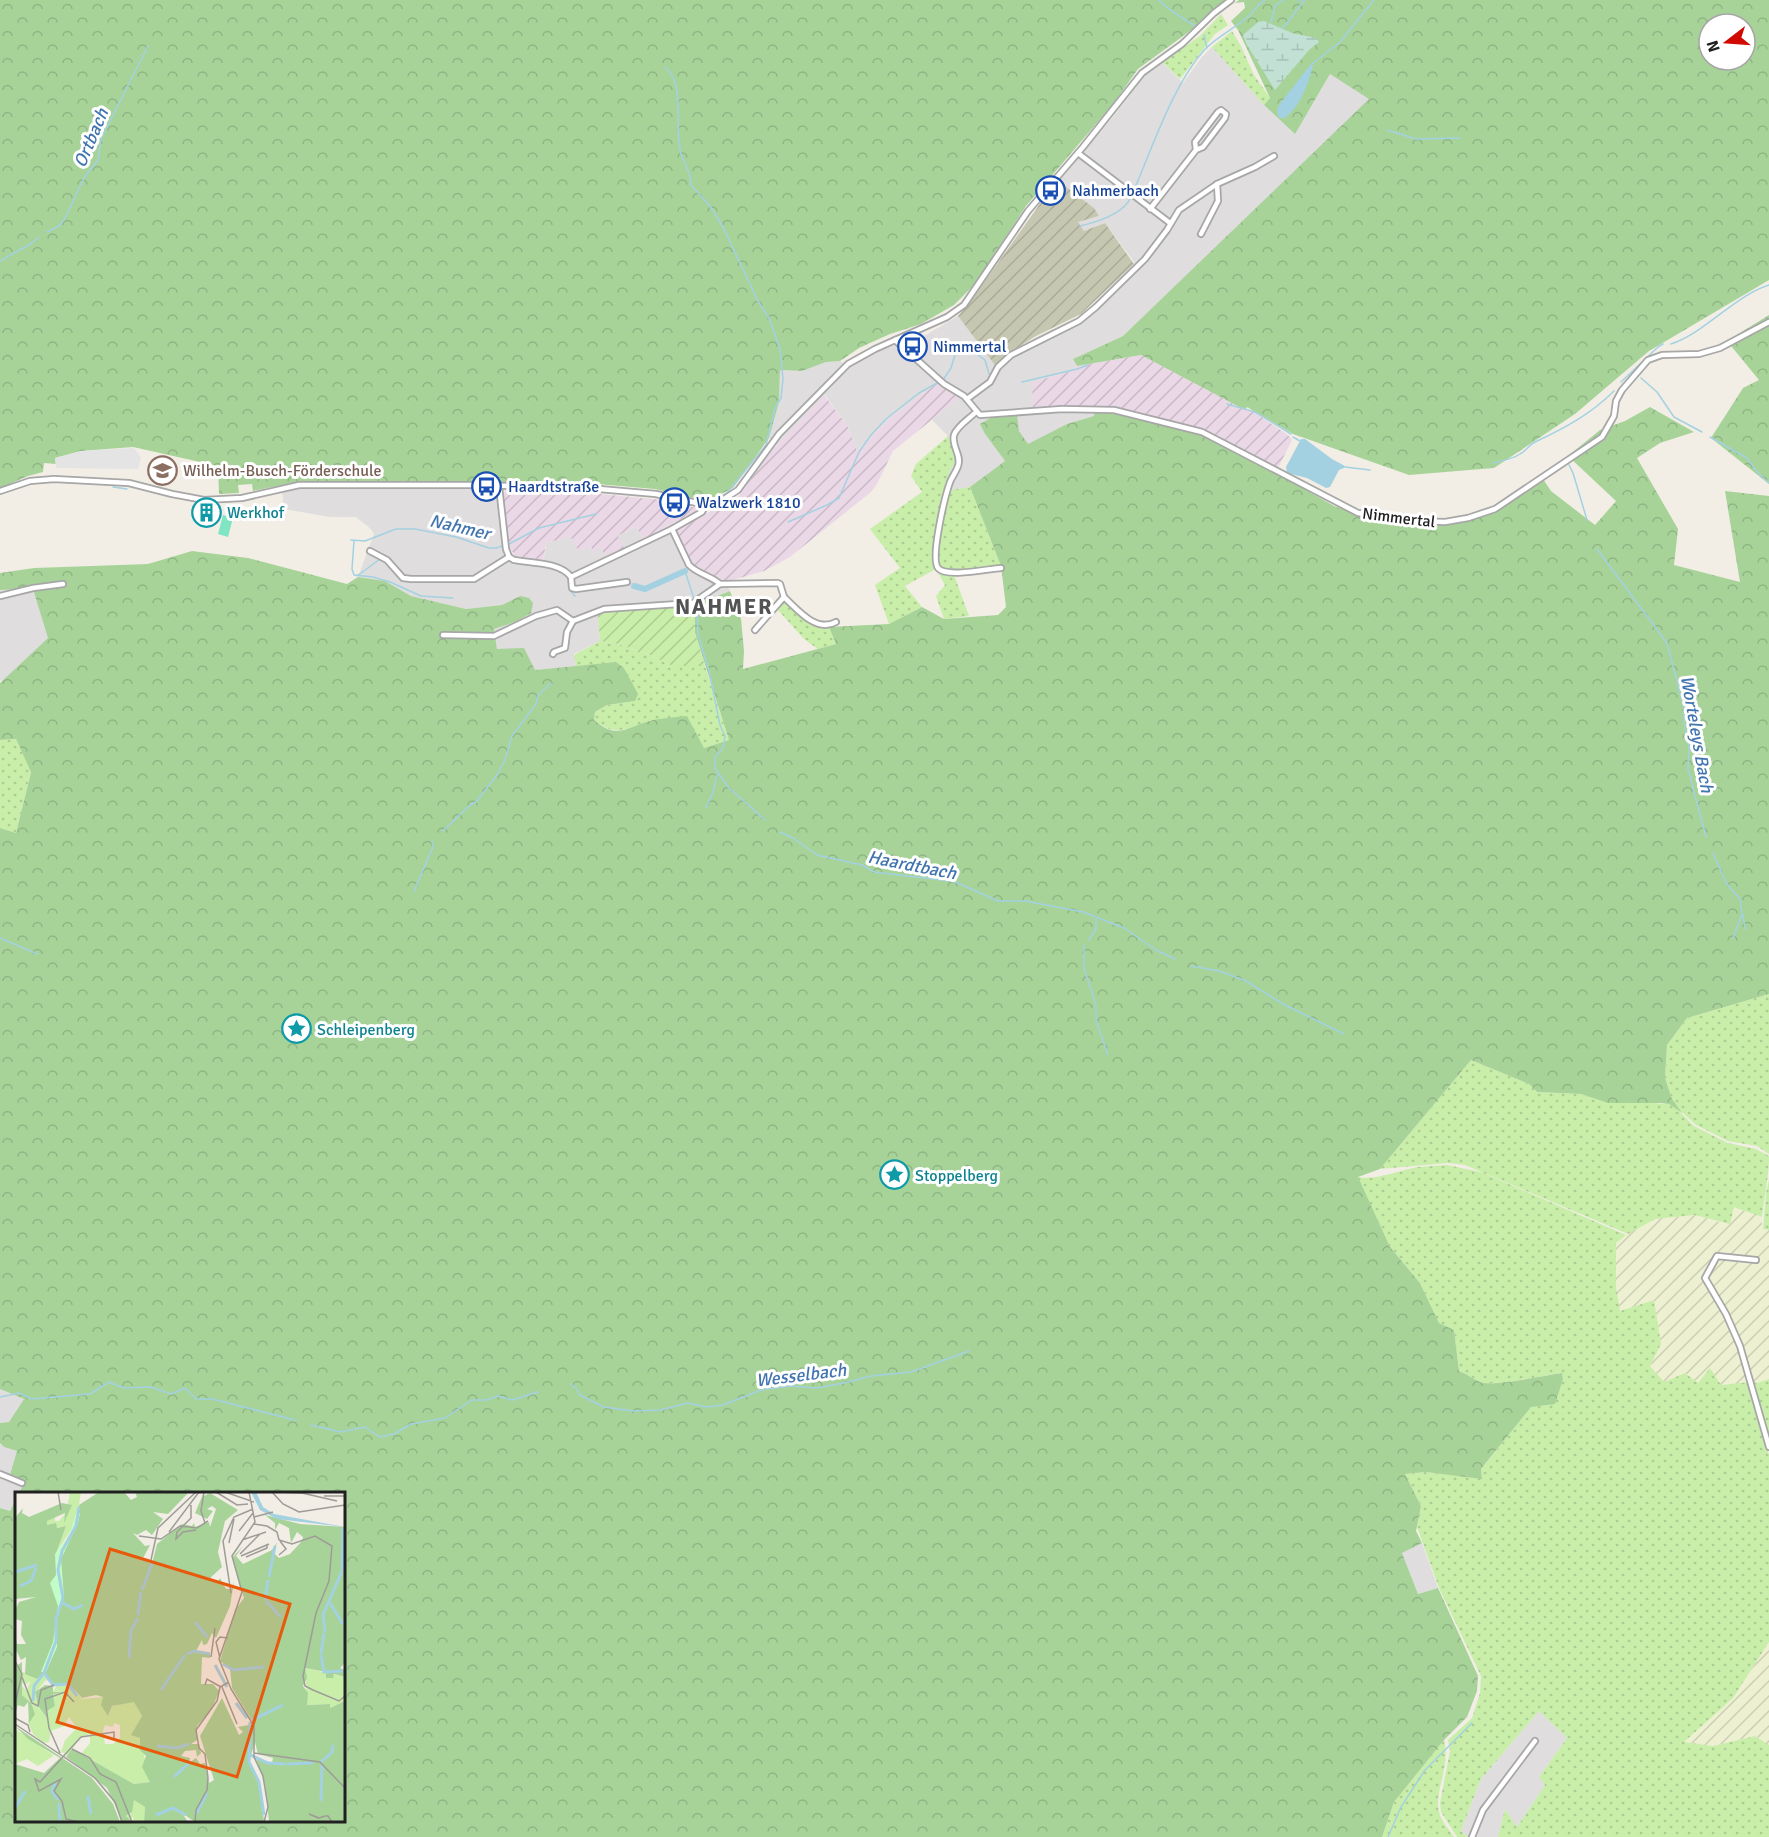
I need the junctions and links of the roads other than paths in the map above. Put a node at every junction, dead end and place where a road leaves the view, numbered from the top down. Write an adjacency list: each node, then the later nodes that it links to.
1 (1231, 0): 3 (street)
2 (1196, 150): 2 (street); 6 (street)
3 (1078, 153): 6 (street); 10 (street)
4 (1274, 156): 5 (street)
5 (1217, 184): 7 (street); 8 (street)
6 (1150, 209): 7 (street)
7 (1170, 224): 11 (street)
8 (1201, 234)
9 (1769, 322): 12 (street, Nimmertal)
10 (895, 340): 11 (street); 15 (street)
11 (967, 399): 12 (street)
12 (976, 412): 19 (street)
13 (499, 486): 14 (street); 15 (street); 18 (street)
14 (0, 491)
15 (706, 505): 16 (street)
16 (672, 529): 20 (street); 23 (street)
17 (370, 551): 18 (street)
18 (509, 557): 20 (street)
19 (1001, 568)
20 (571, 578): 21 (street)
21 (627, 582)
22 (63, 584): 24 (street)
23 (720, 584): 25 (street); 26 (street)
24 (0, 596)
25 (784, 597): 27 (street); 28 (street)
26 (573, 621): 29 (street); 30 (street)
27 (836, 622)
28 (755, 630)
29 (443, 635)
30 (553, 654)
31 (1756, 1260): 32 (street)
32 (1769, 1447)
33 (0, 1474): 34 (street)
34 (22, 1483)
35 (1534, 1741): 36 (street)
36 (1472, 1837)

